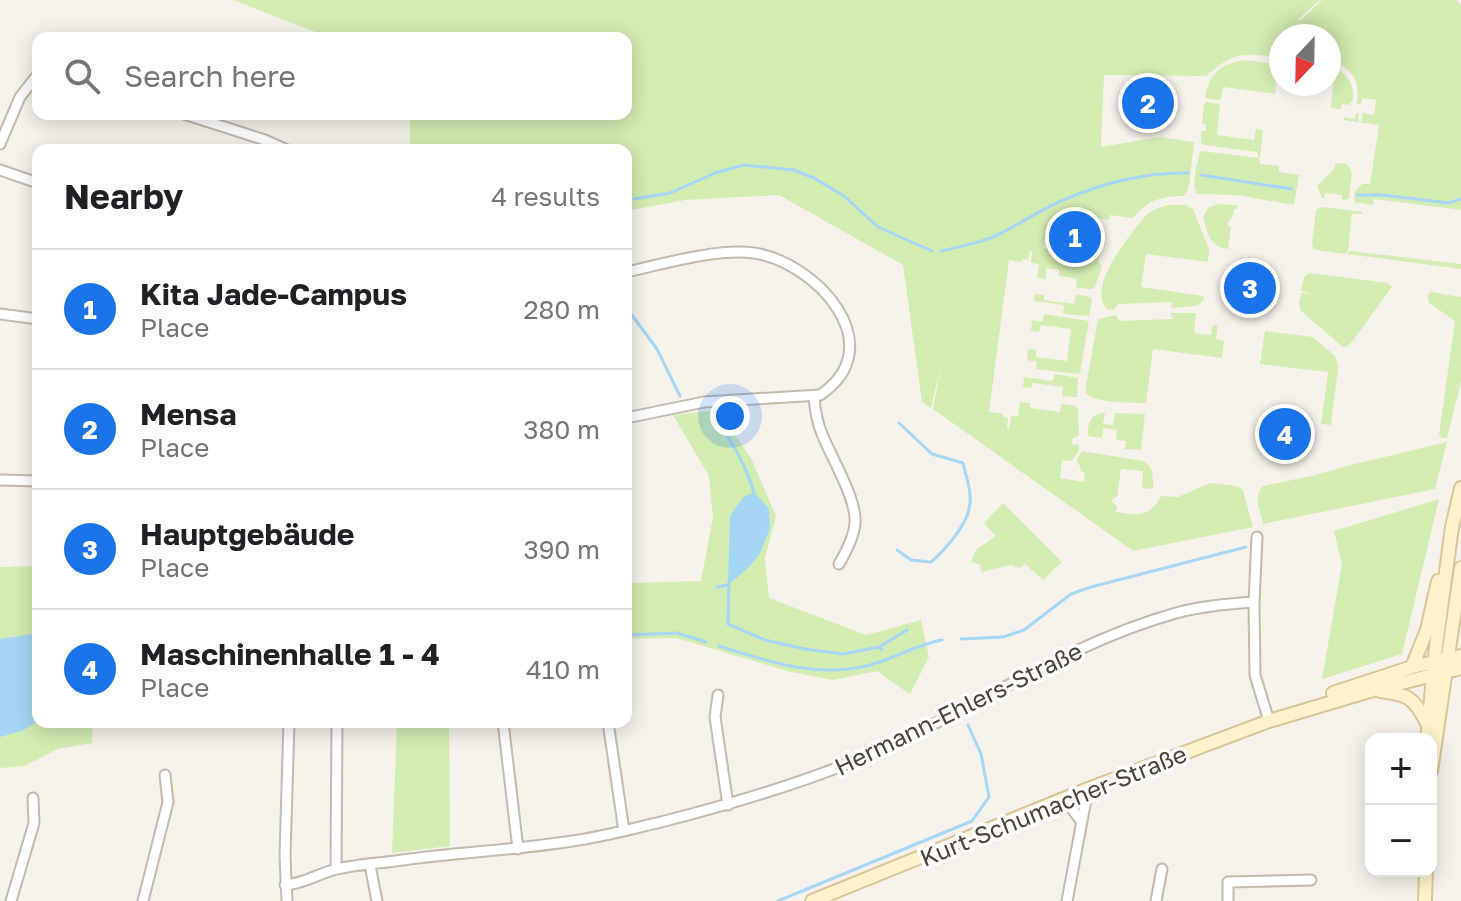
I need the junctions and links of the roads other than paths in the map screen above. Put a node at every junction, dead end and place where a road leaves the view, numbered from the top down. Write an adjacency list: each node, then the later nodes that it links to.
1 (32, 82): 3 (street)
2 (203, 120): 4 (street)
3 (0, 144)
4 (274, 144)
5 (0, 170): 6 (street)
6 (32, 181)
7 (632, 271): 10 (street)
8 (0, 314): 9 (street)
9 (32, 318)
10 (814, 397): 11 (street); 17 (street)
11 (632, 417)
12 (0, 480): 13 (street)
13 (32, 481)
14 (1461, 488): 15 (street)
15 (1452, 527): 22 (street); 23 (street)
16 (1257, 537): 19 (street)
17 (839, 564)
18 (1461, 568): 20 (street)
19 (1254, 602): 28 (street); 40 (street, Hermann-Ehlers-Straße)
20 (1456, 635): 23 (street)
21 (1461, 656): 23 (street, Kurt-Schumacher-Straße)
22 (1412, 667): 23 (street, Kurt-Schumacher-Straße); 27 (street, Kurt-Schumacher-Straße)
23 (1440, 667): 24 (street, Kurt-Schumacher-Straße); 25 (street, Kurt-Schumacher-Straße); 29 (street); 35 (street)
24 (1461, 668)
25 (1373, 690): 27 (street, Kurt-Schumacher-Straße); 29 (street)
26 (718, 695): 40 (street)
27 (1294, 712): 28 (street, Kurt-Schumacher-Straße)
28 (1269, 721): 37 (street, Kurt-Schumacher-Straße)
29 (1427, 724): 34 (street)
30 (289, 728): 49 (street)
31 (337, 728): 45 (street)
32 (504, 728): 43 (street)
33 (609, 728): 42 (street)
34 (1427, 733)
35 (1434, 733)
36 (165, 775): 51 (street)
37 (1088, 789): 39 (street, Kurt-Schumacher-Straße); 41 (street)
38 (33, 798): 50 (street)
39 (1062, 800): 41 (street); 54 (street, Kurt-Schumacher-Straße)
40 (728, 805): 42 (street, Hermann-Ehlers-Straße)
41 (1081, 821): 55 (street)
42 (624, 831): 43 (street, Hermann-Ehlers-Straße)
43 (518, 849): 44 (street, Hermann-Ehlers-Straße)
44 (370, 865): 45 (street, Hermann-Ehlers-Straße); 53 (street)
45 (336, 869): 49 (street, Hermann-Ehlers-Straße)
46 (1162, 869): 56 (street)
47 (1426, 877): 58 (street)
48 (1311, 880): 57 (street)
49 (285, 885): 52 (street)
50 (11, 901)
51 (143, 901)
52 (287, 901)
53 (377, 901)
54 (812, 901)
55 (1067, 901)
56 (1156, 901)
57 (1228, 901)
58 (1425, 901)

